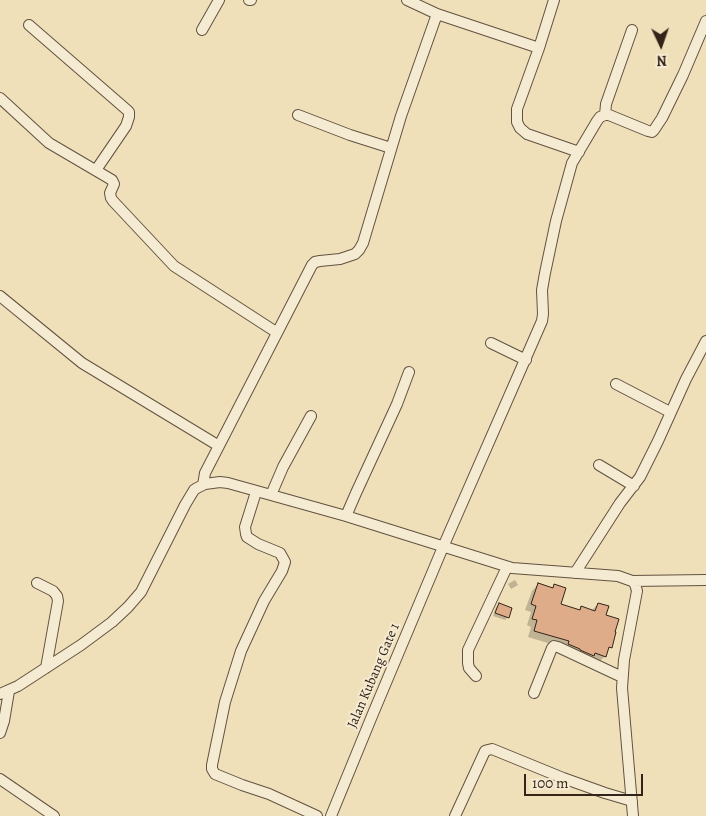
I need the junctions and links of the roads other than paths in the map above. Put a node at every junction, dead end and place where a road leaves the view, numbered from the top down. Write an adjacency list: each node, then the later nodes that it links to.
1 (219, 0): 7 (street)
2 (406, 0): 4 (street)
3 (554, 0): 9 (street)
4 (437, 14): 9 (street); 13 (street)
5 (706, 20): 12 (street)
6 (29, 25): 15 (street)
7 (202, 30)
8 (632, 30): 12 (street)
9 (539, 48): 14 (street)
10 (0, 98): 15 (street)
11 (298, 115): 13 (street)
12 (605, 115): 14 (street, Jalan Kubang Gate 1)
13 (391, 148): 17 (street)
14 (579, 152): 20 (street, Jalan Kubang Gate 1)
15 (96, 170): 17 (street)
16 (0, 296): 25 (street)
17 (276, 332): 25 (street)
18 (706, 341): 23 (street)
19 (491, 343): 20 (street)
20 (526, 360): 32 (street, Jalan Kubang Gate 1)
21 (409, 372): 31 (street)
22 (616, 384): 23 (street)
23 (670, 412): 28 (street)
24 (311, 416): 30 (street)
25 (219, 446): 27 (street)
26 (599, 465): 28 (street)
27 (203, 485): 29 (street); 38 (street)
28 (634, 486): 34 (street)
29 (256, 492): 30 (street); 47 (street)
30 (271, 495): 31 (street)
31 (346, 516): 32 (street)
32 (443, 547): 33 (street); 48 (street, Jalan Kubang Gate 1)
33 (508, 567): 34 (street); 39 (street)
34 (575, 573): 35 (street)
35 (632, 580): 36 (street); 40 (street)
36 (706, 580)
37 (37, 583): 38 (street)
38 (46, 668): 41 (street)
39 (476, 676)
40 (622, 677): 42 (street); 45 (street)
41 (4, 693): 43 (street)
42 (534, 693)
43 (0, 733)
44 (0, 779): 46 (street)
45 (632, 801): 49 (street); 50 (street)
46 (54, 816)
47 (317, 816)
48 (331, 816)
49 (455, 816)
50 (633, 816)

